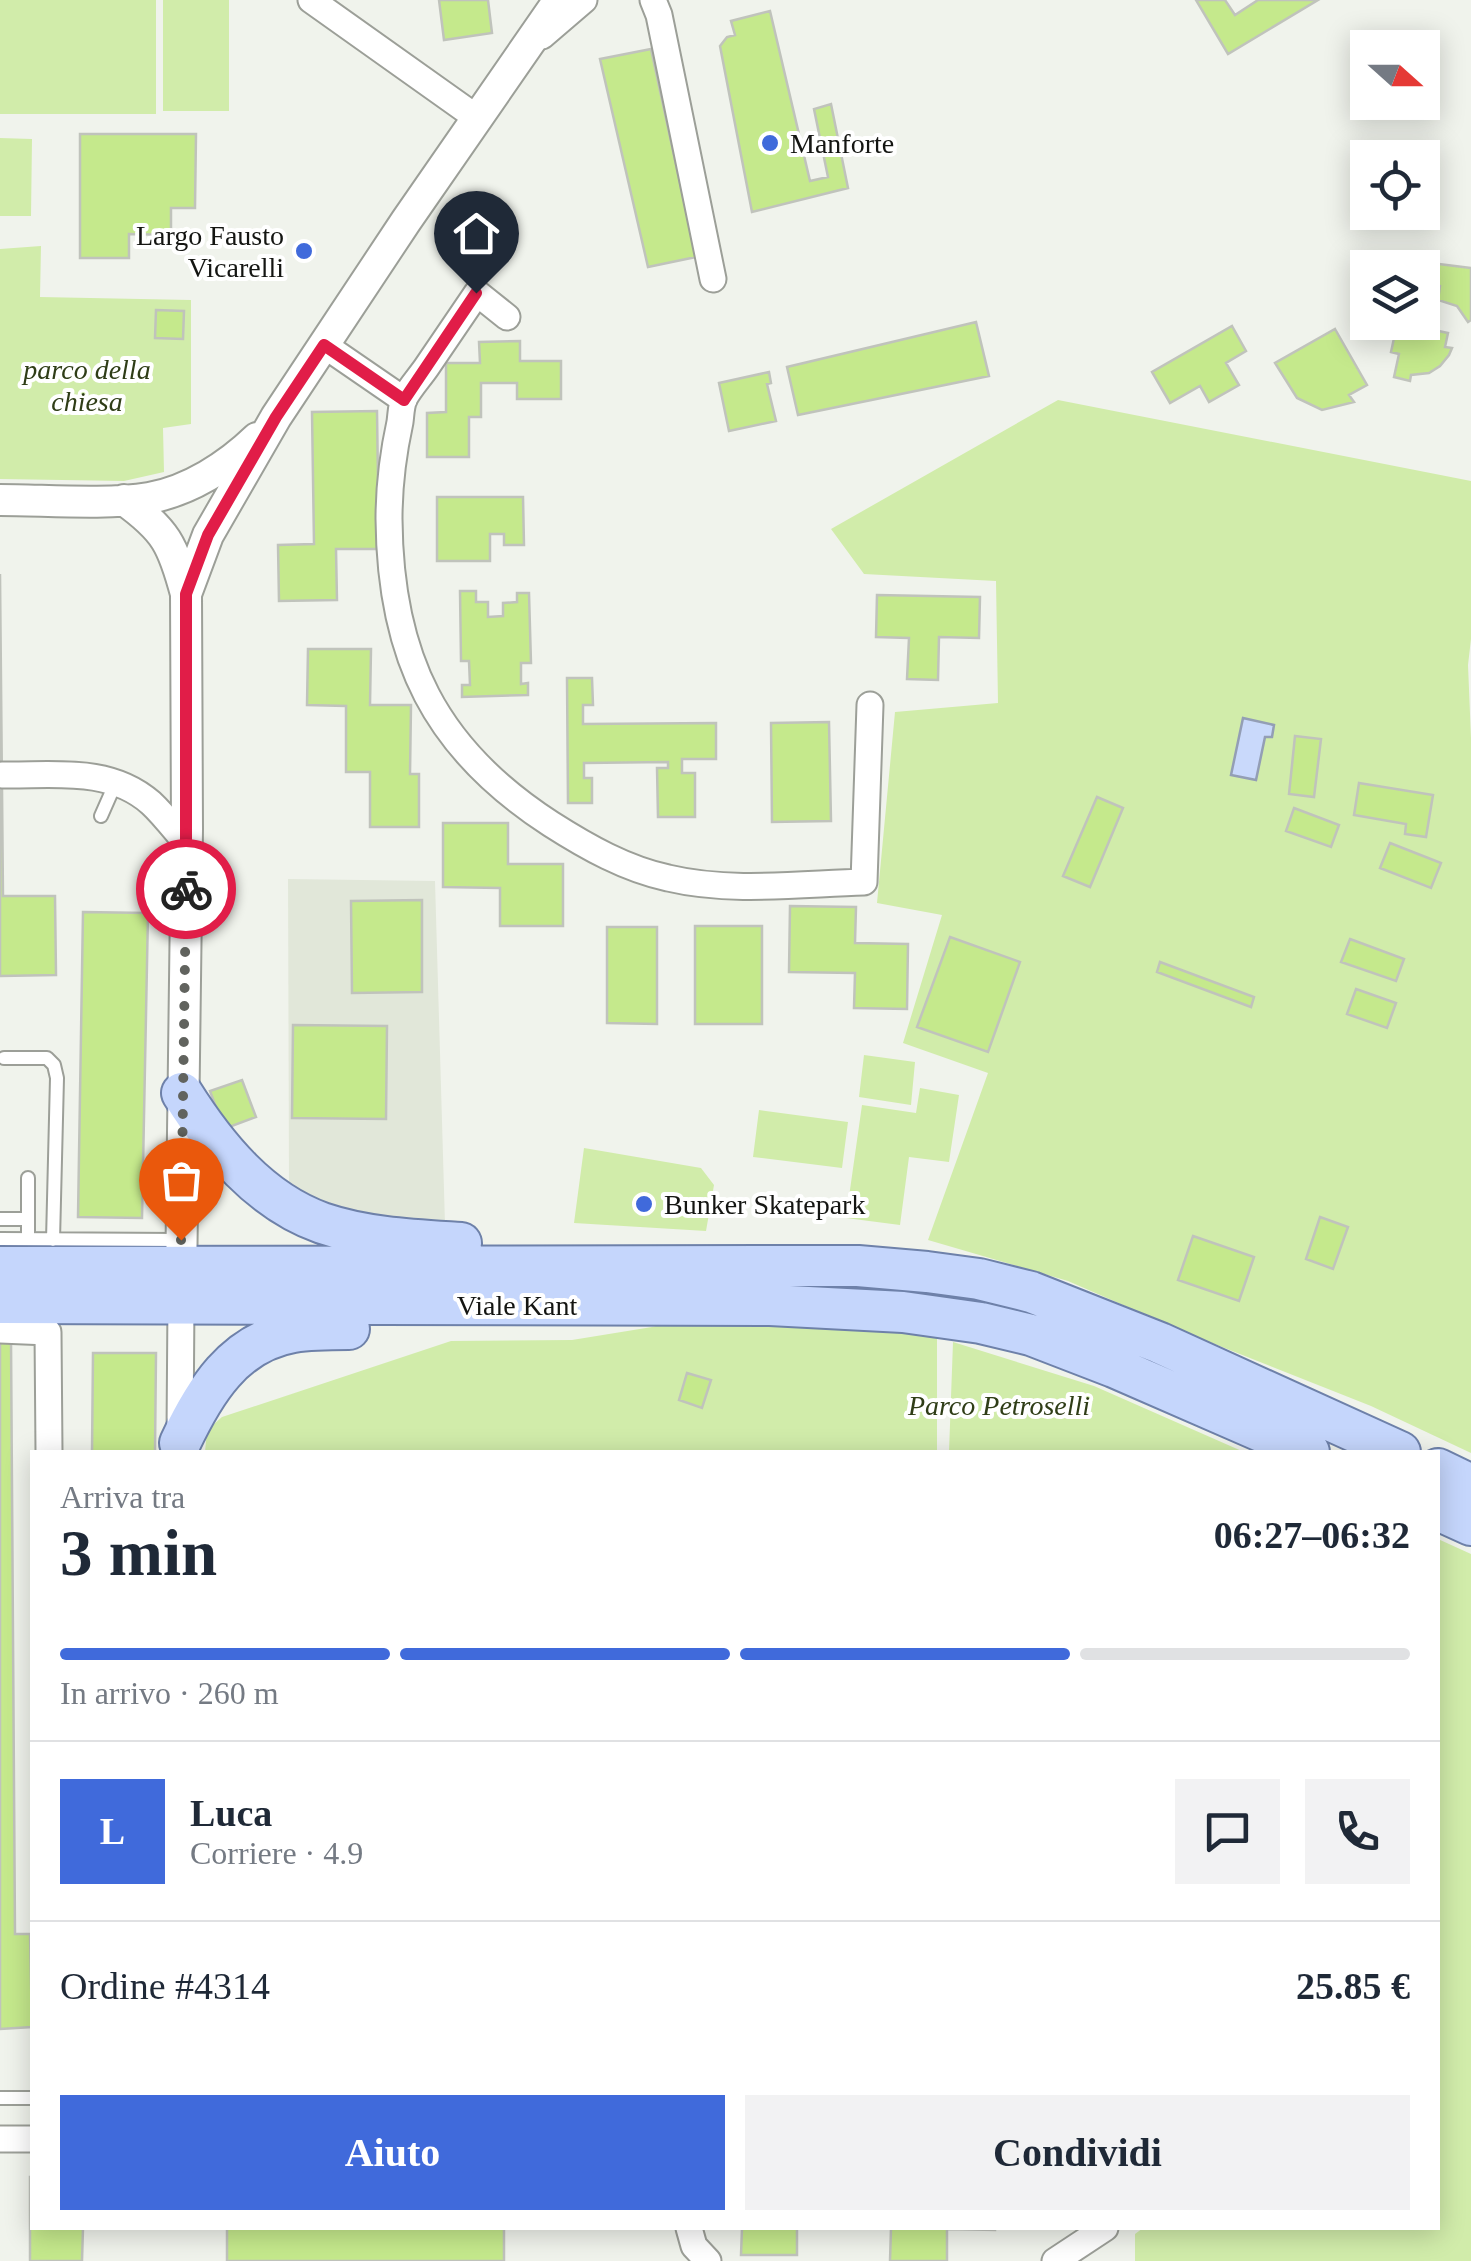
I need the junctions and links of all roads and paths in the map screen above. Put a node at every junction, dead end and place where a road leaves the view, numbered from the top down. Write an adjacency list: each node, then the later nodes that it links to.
1 (311, 0): 6 (street)
2 (559, 0): 5 (street)
3 (584, 0): 5 (street)
4 (653, 3): 7 (street)
5 (520, 55): 6 (street)
6 (477, 118): 9 (street)
7 (714, 278)
8 (507, 317): 10 (street)
9 (324, 345): 10 (street); 11 (street)
10 (404, 400): 15 (street)
11 (276, 417): 13 (street); 14 (street)
12 (0, 500): 13 (street)
13 (124, 500): 14 (street)
14 (186, 594): 19 (street)
15 (870, 705)
16 (2, 776): 17 (street)
17 (116, 782): 18 (lane); 19 (street)
18 (101, 816)
19 (187, 844): 21 (street)
20 (4, 1058): 26 (lane)
21 (182, 1094): 28 (main road); 29 (street)
22 (28, 1178): 23 (lane)
23 (28, 1218): 24 (lane); 27 (lane)
24 (0, 1219)
25 (0, 1239): 27 (lane)
26 (53, 1240): 27 (lane); 29 (lane)
27 (14, 1254): 29 (main road, Viale Kant)
28 (618, 1266): 29 (main road, Viale Kant); 30 (main road, Viale Kant)
29 (181, 1270): 31 (main road, Viale Kant); 32 (main road, Viale Kant); 37 (street)
30 (979, 1280): 34 (street, Viale Kant); 35 (main road, Viale Kant)
31 (0, 1303)
32 (528, 1304): 34 (main road, Viale Kant); 37 (main road)
33 (0, 1330): 38 (street)
34 (1031, 1335): 36 (main road, Viale Kant)
35 (1160, 1344): 36 (street, Viale Kant); 40 (main road, Viale Kant)
36 (1114, 1367): 39 (main road, Viale Kant)
37 (180, 1448)
38 (49, 1450)
39 (1305, 1450)
40 (1396, 1450)
41 (1440, 1470): 42 (main road)
42 (1471, 1484)
43 (1440, 1511): 44 (main road)
44 (1471, 1525)
45 (0, 2098): 46 (lane)
46 (30, 2098)
47 (30, 2138): 48 (street)
48 (0, 2139)
49 (689, 2230): 51 (street)
50 (1103, 2230): 52 (street)
51 (708, 2261)
52 (1055, 2261)

